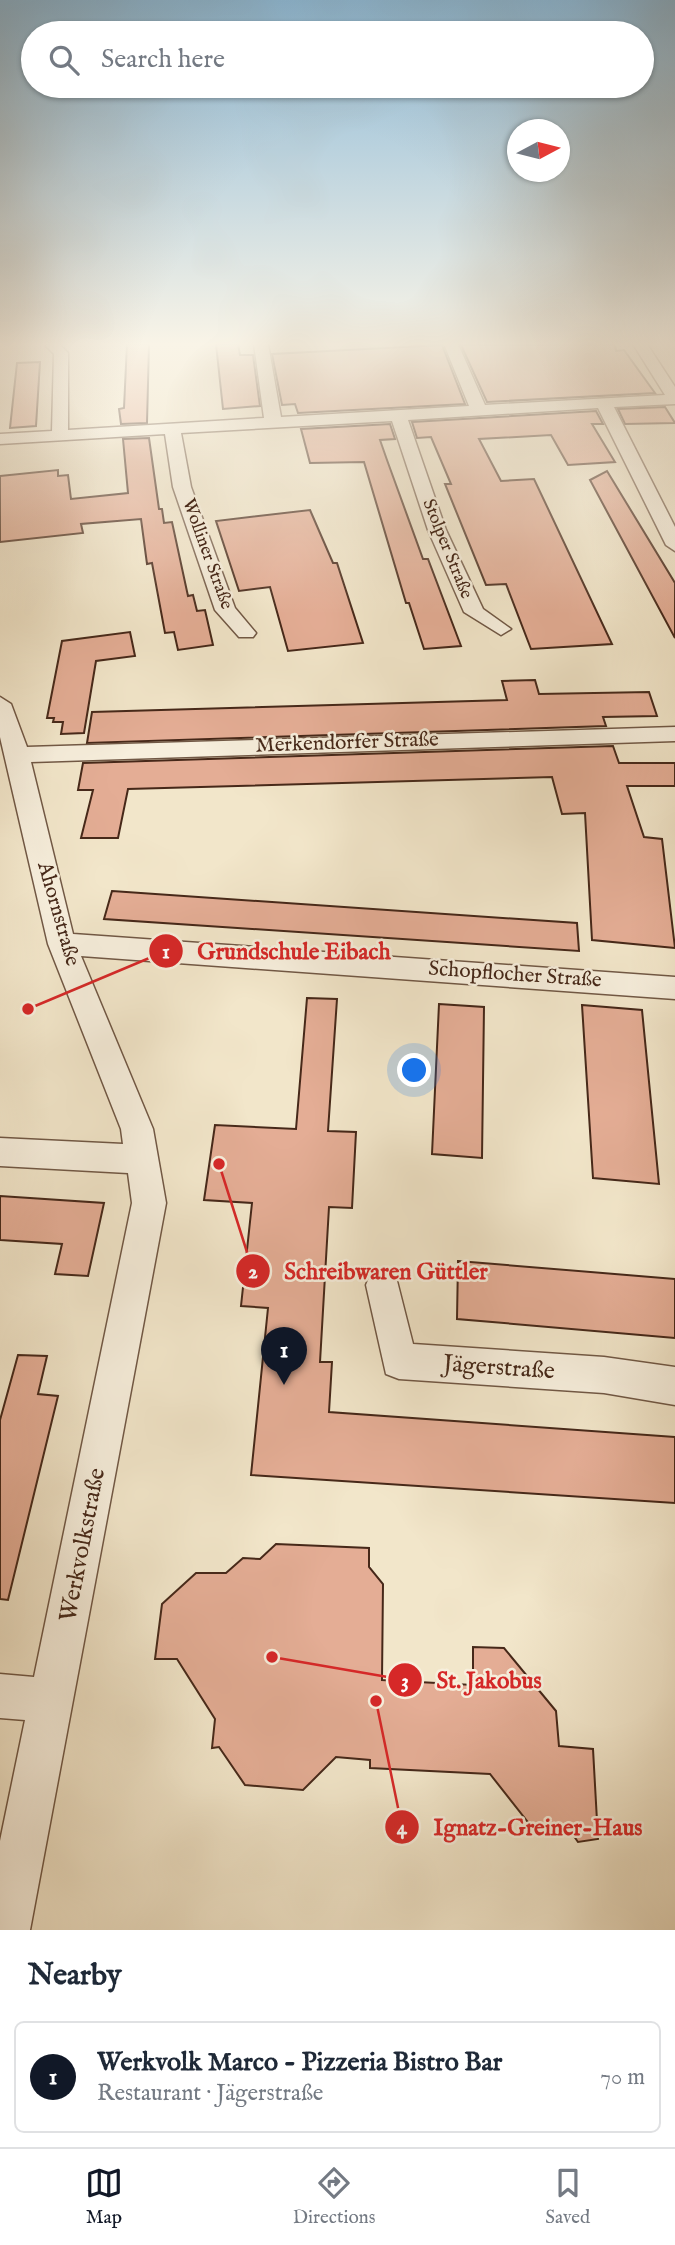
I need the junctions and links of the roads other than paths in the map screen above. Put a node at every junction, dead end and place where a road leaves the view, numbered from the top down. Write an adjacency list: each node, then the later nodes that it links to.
1 (60, 434): 5 (street)
2 (173, 434): 8 (street, Wolliner Straße)
3 (405, 434): 7 (street, Stolper Straße)
4 (619, 434): 6 (street)
5 (0, 439)
6 (675, 545)
7 (501, 629)
8 (246, 633)
9 (0, 704): 11 (street, Ahornstraße)
10 (675, 734): 11 (street, Merkendorfer Straße)
11 (18, 755): 12 (street, Ahornstraße)
12 (62, 944): 13 (street, Schopflocher Straße); 15 (street, Ahornstraße)
13 (675, 988)
14 (0, 1152): 15 (street)
15 (144, 1159): 19 (street, Werkvolkstraße)
16 (383, 1285): 17 (street, Jägerstraße)
17 (675, 1386)
18 (0, 1696): 19 (street)
19 (52, 1700): 20 (street, Werkvolkstraße)
20 (6, 1930)

